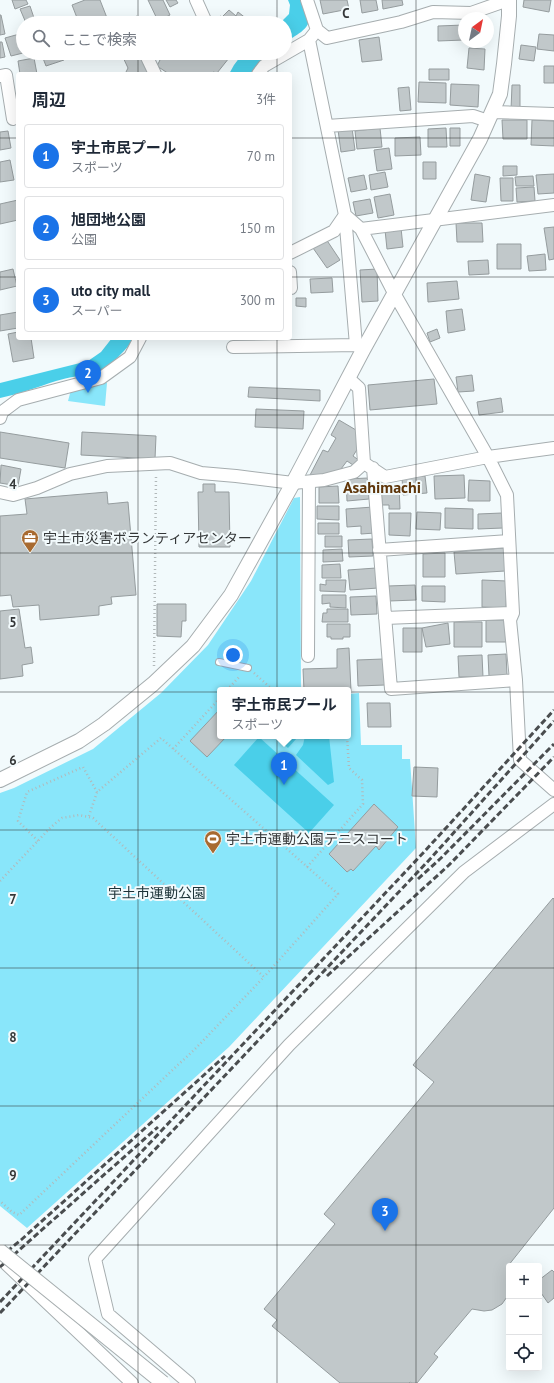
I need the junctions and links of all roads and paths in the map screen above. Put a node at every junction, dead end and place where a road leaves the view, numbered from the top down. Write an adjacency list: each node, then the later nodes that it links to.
1 (196, 0): 4 (street)
2 (307, 0): 5 (street)
3 (509, 0): 5 (street); 14 (street)
4 (203, 16)
5 (317, 30): 6 (street)
6 (309, 40): 7 (street); 16 (street)
7 (292, 50)
8 (148, 60): 10 (street)
9 (274, 60): 11 (street)
10 (154, 72)
11 (260, 72)
12 (0, 76): 15 (street)
13 (554, 114): 14 (street)
14 (490, 117): 16 (street); 19 (street)
15 (14, 119)
16 (327, 126): 18 (street)
17 (554, 205): 19 (street)
18 (345, 215): 20 (street); 21 (street); 25 (street)
19 (436, 219): 20 (street); 22 (street)
20 (361, 229): 22 (street)
21 (292, 253)
22 (394, 293): 25 (street); 29 (street)
23 (139, 340): 27 (street)
24 (233, 347): 25 (street)
25 (360, 347): 26 (street)
26 (348, 378): 31 (street); 33 (street)
27 (0, 418)
28 (554, 448): 29 (street)
29 (488, 457): 31 (street); 35 (street)
30 (156, 463): 33 (street); 34 (street); 43 (path)
31 (368, 465): 32 (street); 36 (street)
32 (309, 482): 33 (street); 39 (street)
33 (293, 483): 43 (street)
34 (0, 492)
35 (509, 541): 36 (street); 37 (street)
36 (379, 550): 38 (street)
37 (513, 613): 38 (street); 42 (street)
38 (385, 618): 42 (street)
39 (308, 656)
40 (219, 662): 41 (lane)
41 (248, 668): 44 (path); 45 (path)
42 (516, 680): 50 (street)
43 (153, 684): 49 (street)
44 (230, 687)
45 (270, 687)
46 (217, 701): 48 (path)
47 (348, 739): 55 (path)
48 (173, 749): 51 (path); 55 (path)
49 (0, 780)
50 (554, 790)
51 (97, 792): 53 (path); 54 (path)
52 (554, 804): 63 (street)
53 (89, 816): 54 (path); 57 (path)
54 (38, 841): 56 (path)
55 (307, 867): 57 (path)
56 (0, 881)
57 (264, 977): 58 (path)
58 (0, 1201)
59 (0, 1251): 62 (street, bridge)
60 (0, 1258): 61 (street)
61 (132, 1383)
62 (163, 1383)
63 (189, 1383)

